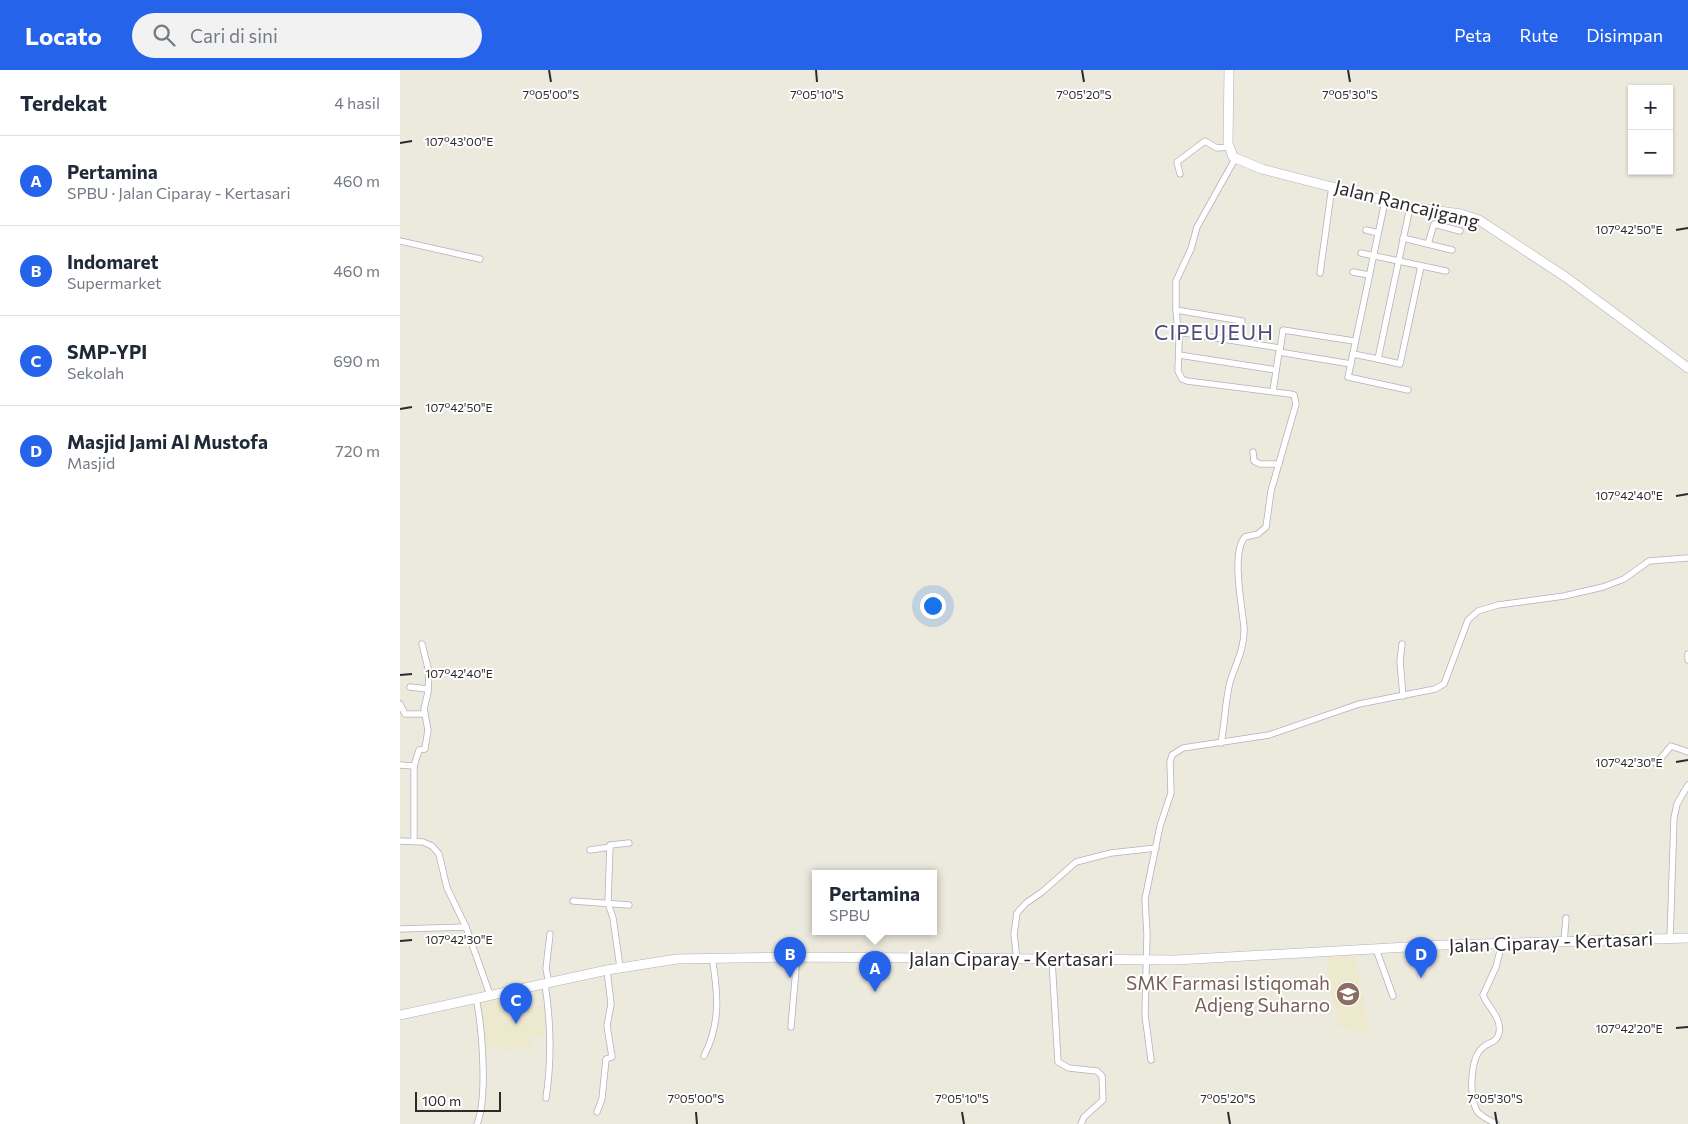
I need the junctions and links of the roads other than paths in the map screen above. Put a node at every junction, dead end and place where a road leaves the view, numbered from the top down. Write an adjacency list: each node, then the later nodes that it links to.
1 (1229, 70): 2 (main road)
2 (1229, 147): 3 (main road); 4 (street)
3 (1235, 159): 5 (main road, Jalan Rancajigang); 24 (street)
4 (1180, 174)
5 (1332, 186): 7 (main road, Jalan Rancajigang); 22 (street)
6 (1384, 206): 10 (street)
7 (1410, 207): 11 (street); 35 (main road, Jalan Rancajigang)
8 (1366, 230): 10 (street)
9 (1460, 230): 13 (street)
10 (1378, 233): 16 (street)
11 (1403, 238): 13 (street); 18 (street)
12 (400, 241): 17 (street)
13 (1428, 244): 14 (street)
14 (1452, 250)
15 (1361, 252): 16 (street)
16 (1374, 255): 18 (street); 23 (street)
17 (480, 259)
18 (1399, 261): 19 (street); 31 (street)
19 (1421, 266): 20 (street); 33 (street)
20 (1446, 271)
21 (1353, 272): 23 (street)
22 (1320, 273)
23 (1369, 276): 27 (street)
24 (1176, 310): 25 (street); 26 (street)
25 (1178, 332): 26 (street); 30 (street)
26 (1238, 341): 28 (street)
27 (1354, 341): 28 (street); 29 (street)
28 (1279, 350): 32 (street); 36 (street)
29 (1353, 354): 31 (street); 32 (street)
30 (1179, 355): 36 (street); 38 (street)
31 (1378, 359): 33 (street)
32 (1351, 364): 37 (street)
33 (1400, 364): 34 (street)
34 (1408, 366)
35 (1688, 368)
36 (1276, 370): 38 (street)
37 (1408, 390)
38 (1273, 392): 40 (street)
39 (1253, 452): 40 (street)
40 (1279, 464): 51 (street)
41 (1688, 558): 48 (street)
42 (422, 644): 47 (street)
43 (1402, 644): 48 (street)
44 (1688, 654): 45 (street)
45 (1688, 660)
46 (410, 687): 47 (street)
47 (427, 689): 50 (street)
48 (1402, 696): 51 (street)
49 (400, 704): 50 (street)
50 (425, 714): 55 (street)
51 (1221, 743): 61 (street)
52 (1688, 752): 53 (street)
53 (1656, 764)
54 (400, 765): 55 (street)
55 (414, 766): 58 (street)
56 (1688, 785): 71 (street)
57 (400, 841): 58 (street)
58 (414, 841): 67 (street)
59 (629, 843): 60 (street)
60 (610, 847): 62 (street); 64 (street)
61 (1156, 848): 77 (street); 79 (street)
62 (590, 850)
63 (573, 901): 64 (street)
64 (608, 903): 65 (street); 80 (street)
65 (629, 905)
66 (1566, 918): 72 (street)
67 (466, 927): 68 (street); 83 (street)
68 (400, 929)
69 (550, 934): 82 (street)
70 (1688, 938): 71 (main road, Jalan Ciparay - Kertasari)
71 (1670, 939): 72 (main road, Jalan Ciparay - Kertasari)
72 (1564, 942): 73 (main road, Jalan Ciparay - Kertasari)
73 (1502, 943): 74 (main road, Jalan Ciparay - Kertasari); 94 (street)
74 (1376, 949): 79 (main road, Jalan Ciparay - Kertasari); 84 (street)
75 (712, 957): 76 (main road, Jalan Ciparay - Kertasari); 80 (main road, Jalan Ciparay - Kertasari); 88 (street)
76 (797, 957): 77 (main road, Jalan Ciparay - Kertasari); 87 (street)
77 (1017, 960): 78 (main road, Jalan Ciparay - Kertasari)
78 (1052, 960): 79 (main road, Jalan Ciparay - Kertasari); 93 (street)
79 (1147, 960): 89 (street)
80 (620, 967): 81 (main road, Jalan Ciparay - Kertasari)
81 (606, 970): 82 (main road, Jalan Ciparay - Kertasari); 91 (street)
82 (547, 983): 83 (main road, Jalan Ciparay - Kertasari); 90 (street)
83 (490, 995): 85 (main road, Jalan Ciparay - Kertasari)
84 (1394, 996)
85 (476, 998): 86 (main road, Jalan Ciparay - Kertasari); 92 (street)
86 (400, 1015)
87 (791, 1027)
88 (704, 1056)
89 (1151, 1060)
90 (546, 1098)
91 (598, 1112)
92 (477, 1124)
93 (1081, 1124)
94 (1496, 1124)

